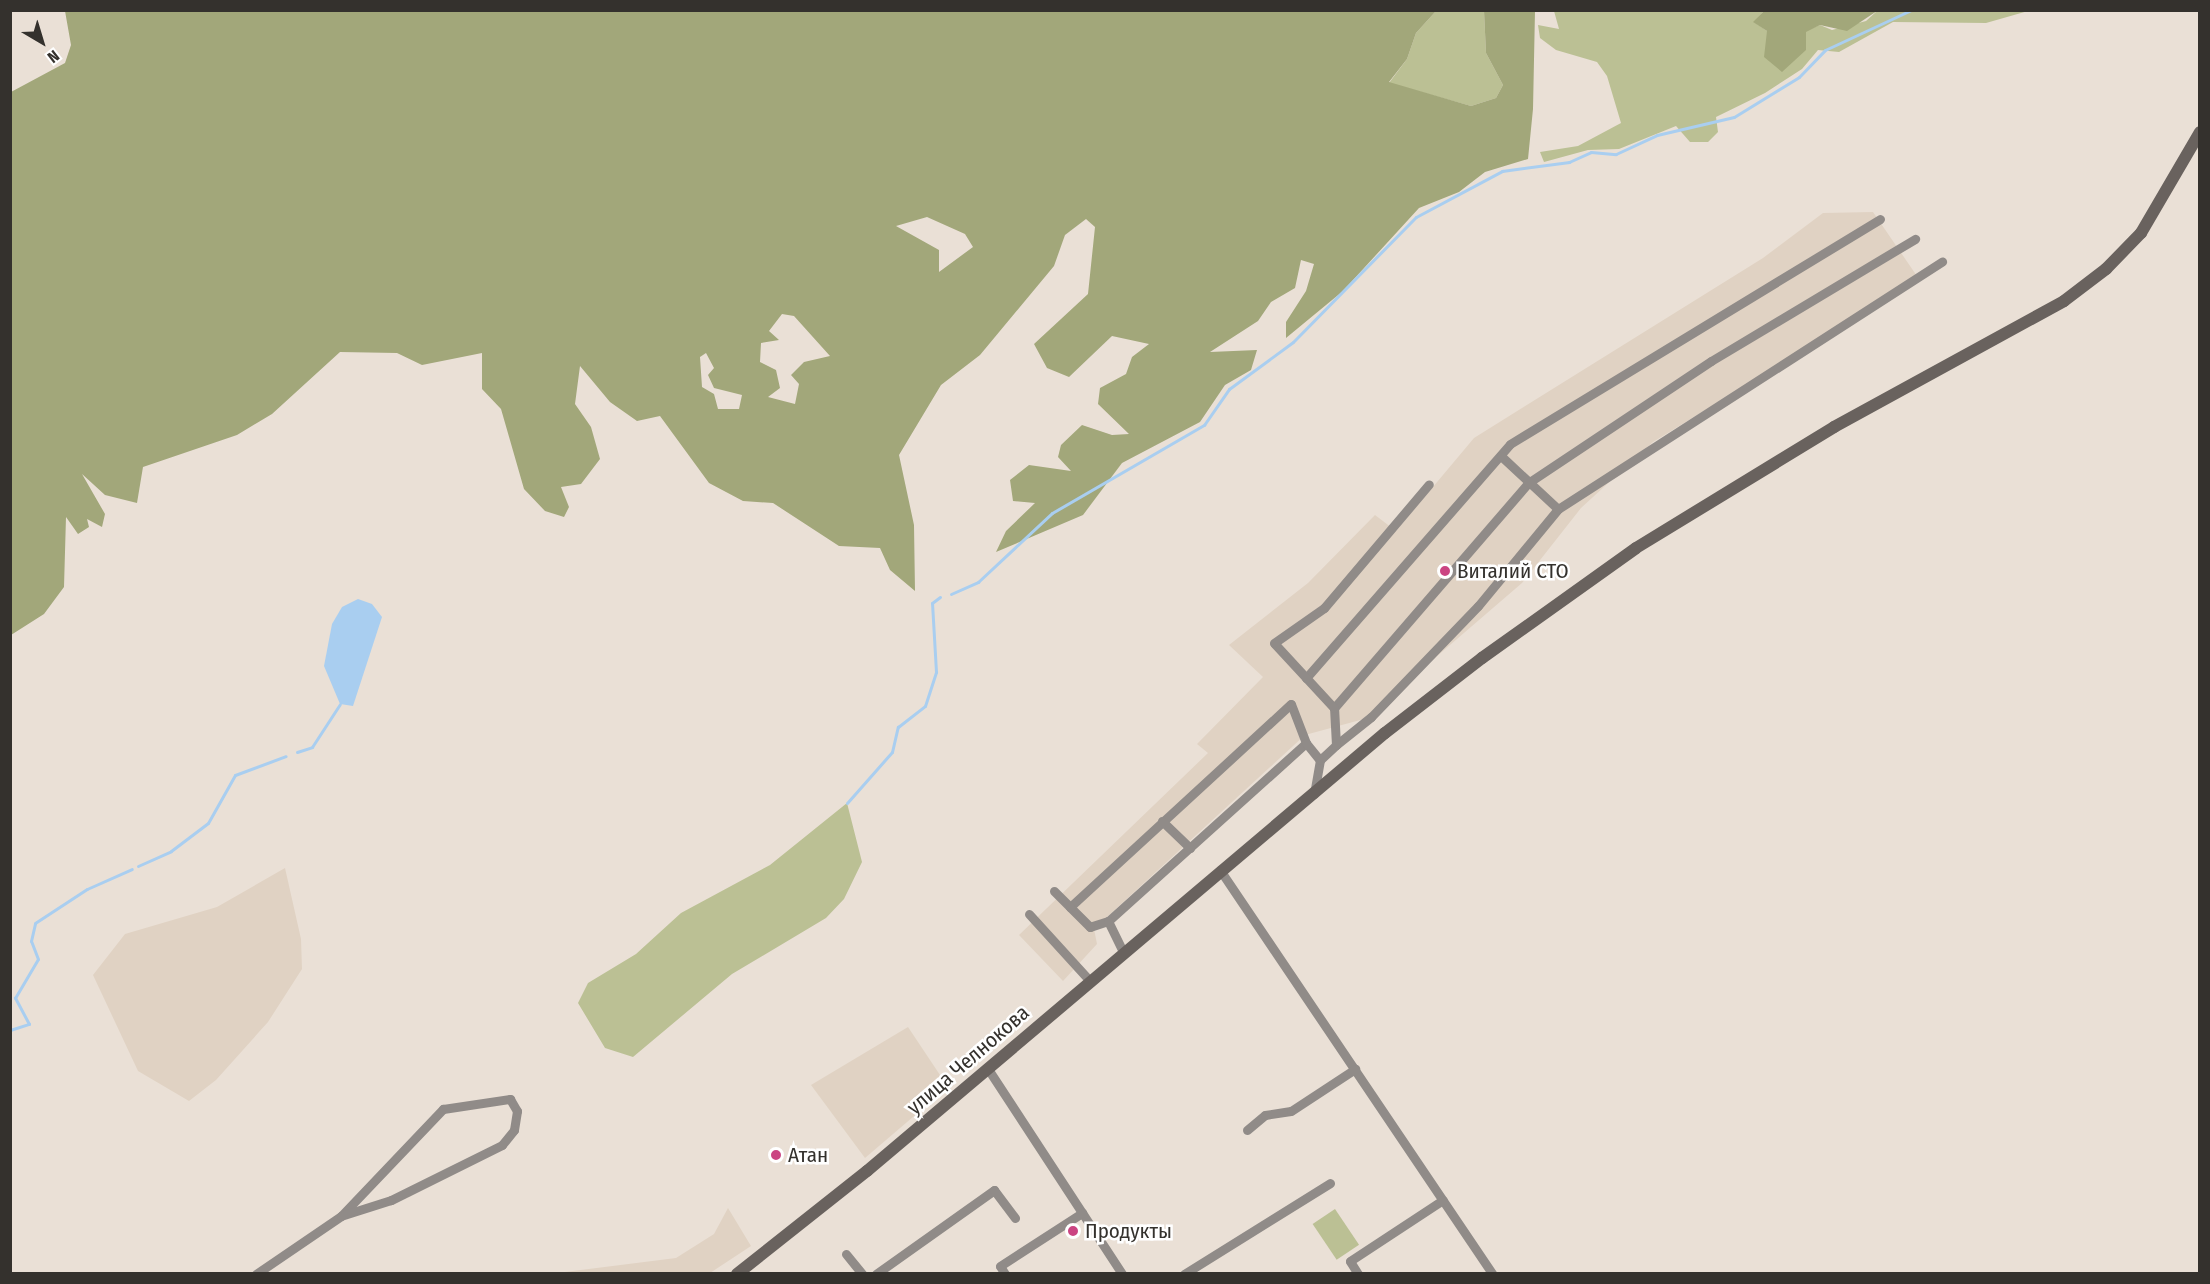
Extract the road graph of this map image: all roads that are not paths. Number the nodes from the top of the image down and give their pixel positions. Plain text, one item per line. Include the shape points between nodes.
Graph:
1 (2199, 132) edge
2 (1880, 219) dead end
3 (1915, 239) dead end
4 (1942, 262) dead end
5 (1501, 456) junction
6 (1528, 483) junction
7 (1429, 484) dead end
8 (1558, 509) junction
9 (1306, 678) junction
10 (1334, 708) junction
11 (1306, 743) junction
12 (1336, 745) junction
13 (1320, 760) junction
14 (1314, 795) junction
15 (1162, 821) junction
16 (1190, 848) junction
17 (1220, 870) junction
18 (1054, 891) dead end
19 (1070, 907) junction
20 (1029, 914) dead end
21 (1108, 921) junction
22 (1123, 952) junction
23 (1089, 980) junction
24 (988, 1069) junction
25 (1355, 1069) junction
26 (1247, 1130) dead end
27 (1330, 1183) dead end
28 (1443, 1200) junction
29 (1082, 1213) junction
30 (341, 1215) junction
31 (1015, 1218) dead end
32 (846, 1254) dead end
33 (256, 1274) edge
34 (736, 1274) edge
35 (862, 1274) edge
36 (876, 1274) edge
37 (1005, 1274) edge
38 (1122, 1274) edge
39 (1185, 1274) edge
40 (1358, 1274) edge
41 (1493, 1274) edge

1 - 14 main road, улица Челнокова via 2140,232 2064,301 1839,424 1636,548 1384,733
2 - 5 street via 1510,444
3 - 6 street via 1711,362
4 - 8 street
5 - 6 street
5 - 9 street
6 - 8 street
6 - 10 street
7 - 9 street via 1324,608 1274,643
8 - 12 street via 1478,606 1371,717
9 - 10 street
10 - 12 street
11 - 13 street
11 - 15 street via 1291,704
11 - 16 street
12 - 13 street
13 - 14 street
14 - 17 main road, улица Челнокова
15 - 16 street
15 - 19 street
16 - 21 street
17 - 22 main road, улица Челнокова
17 - 25 street
18 - 19 street
19 - 21 street via 1090,927
20 - 23 street
21 - 22 street
22 - 23 main road, улица Челнокова
23 - 24 main road, улица Челнокова
24 - 29 street
24 - 34 main road, улица Челнокова
25 - 26 street via 1291,1111 1265,1115
25 - 28 street
27 - 39 street
28 - 40 street via 1350,1261
28 - 41 street
29 - 37 street via 1000,1266
29 - 38 street
30 - 30 street via 443,1109 510,1099 517,1111 514,1130 502,1145 391,1200
30 - 33 street
31 - 36 street via 994,1190
32 - 35 street

